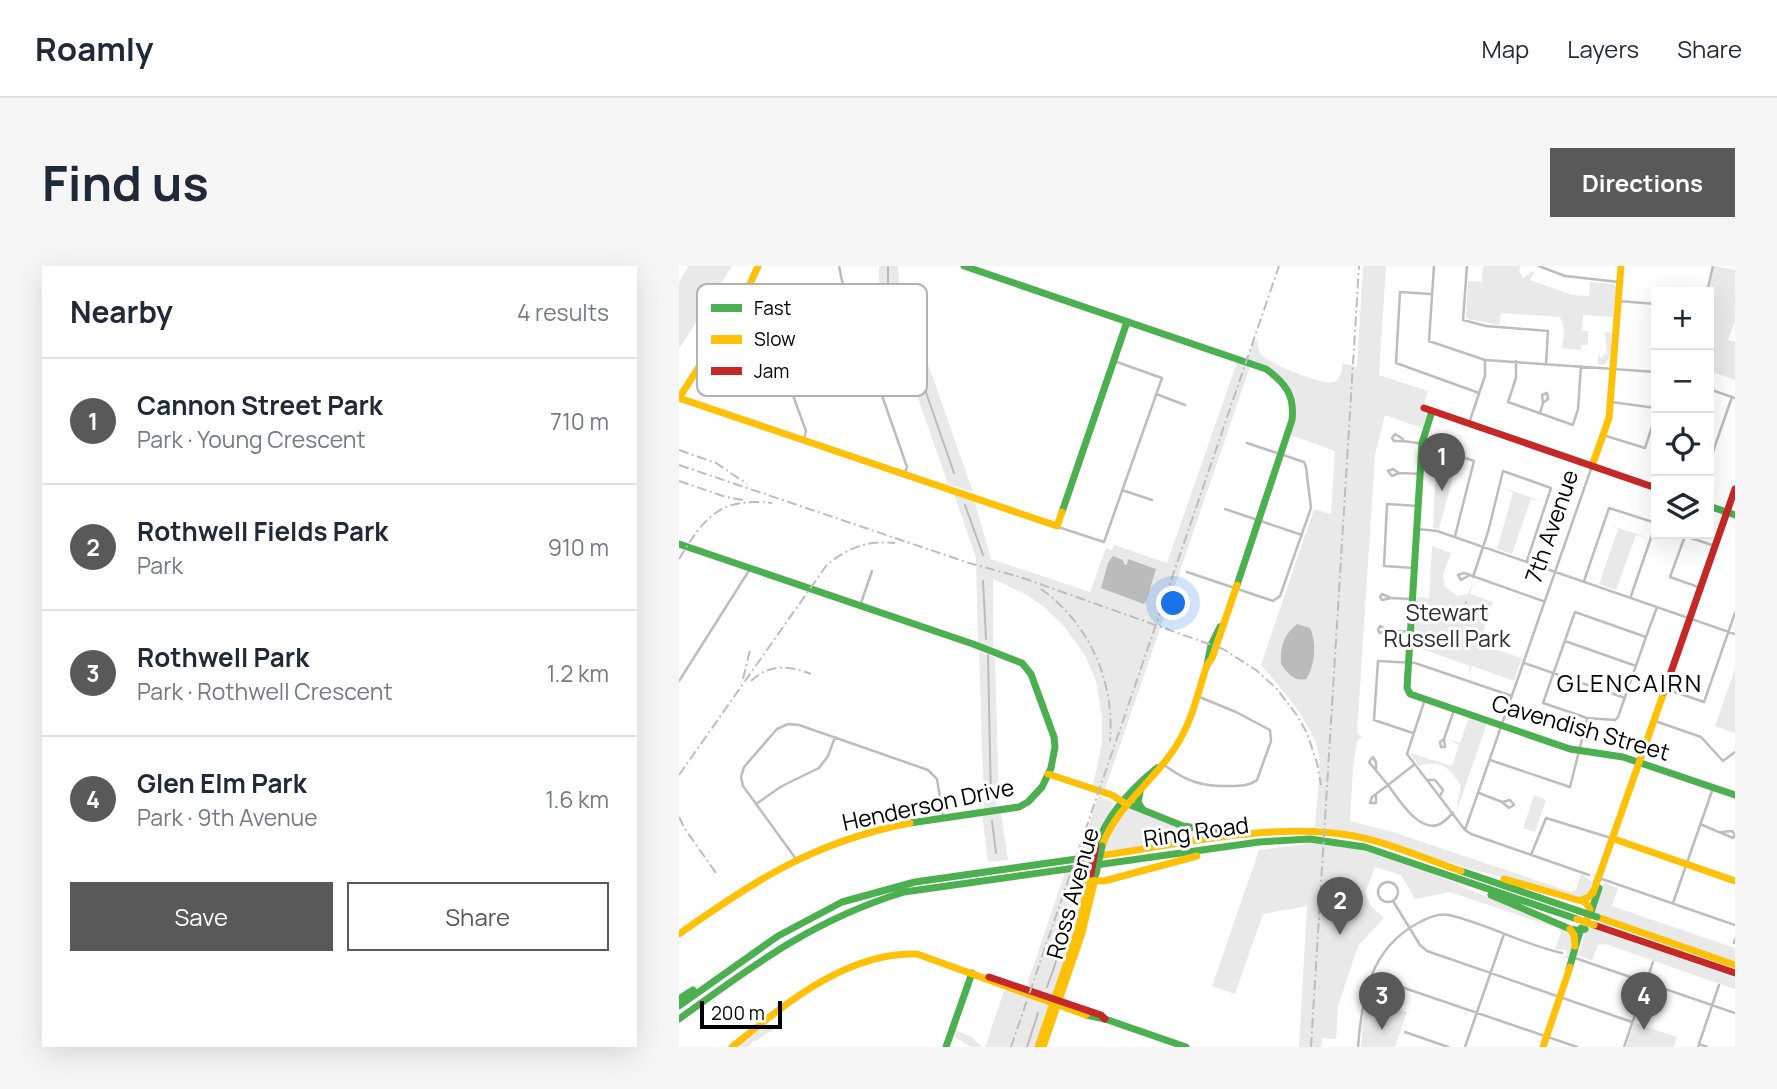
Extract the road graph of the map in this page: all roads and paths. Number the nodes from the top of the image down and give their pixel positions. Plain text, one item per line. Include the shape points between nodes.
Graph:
1 (758, 266) edge
2 (839, 266) edge
3 (964, 266) edge
4 (1434, 266) edge
5 (1467, 266) edge
6 (1539, 266) edge
7 (1621, 266) edge
8 (1713, 266) edge
9 (1619, 282) junction
10 (750, 284) edge
11 (843, 284) edge
12 (1708, 287) edge
13 (1432, 294) junction
14 (1618, 301) junction
15 (1651, 304) edge
16 (1127, 322) junction
17 (1485, 360) junction
18 (1114, 361) junction
19 (1516, 361) junction
20 (1546, 363) junction
21 (1581, 366) junction
22 (1613, 368) junction
23 (697, 370) edge
24 (1651, 372) edge
25 (1714, 391) edge
26 (1479, 393) junction
27 (1156, 394) junction
28 (793, 396) edge
29 (882, 396) edge
30 (679, 398) edge
31 (1733, 398) edge
32 (1611, 402) junction
33 (1543, 403) dead end
34 (1185, 405) dead end
35 (1651, 407) edge
36 (1540, 413) junction
37 (1469, 423) junction
38 (1651, 429) edge
39 (1603, 435) junction
40 (804, 439) junction
41 (1403, 439) dead end
42 (1247, 443) dead end
43 (1422, 443) junction
44 (1714, 449) edge
45 (1280, 454) junction
46 (1592, 466) junction
47 (1399, 473) dead end
48 (904, 474) junction
49 (1420, 474) junction
50 (1651, 486) edge
51 (1735, 489) edge
52 (1122, 490) junction
53 (1152, 500) dead end
54 (1418, 506) junction
55 (1714, 508) edge
56 (1225, 509) dead end
57 (1731, 514) edge
58 (1257, 520) junction
59 (1057, 526) junction
60 (1417, 529) junction
61 (1302, 535) junction
62 (1455, 536) junction
63 (679, 544) edge
64 (1483, 546) junction
65 (1715, 546) junction
66 (1527, 561) junction
67 (1415, 568) junction
68 (750, 569) junction
69 (872, 571) dead end
70 (1187, 572) dead end
71 (1555, 572) junction
72 (1584, 581) junction
73 (1234, 587) junction
74 (1701, 588) junction
75 (1391, 598) dead end
76 (1631, 598) junction
77 (1413, 599) junction
78 (1545, 602) junction
79 (860, 606) junction
80 (1657, 607) junction
81 (1735, 613) edge
82 (1690, 618) junction
83 (1388, 630) dead end
84 (1729, 631) junction
85 (1411, 632) junction
86 (1735, 634) edge
87 (1646, 637) junction
88 (1565, 641) junction
89 (1409, 663) junction
90 (1524, 663) junction
91 (1636, 666) junction
92 (1554, 673) junction
93 (679, 681) edge
94 (1665, 689) junction
95 (1196, 696) junction
96 (1512, 696) junction
97 (1625, 698) junction
98 (1425, 699) junction
99 (1454, 709) junction
100 (1587, 718) junction
101 (1655, 721) junction
102 (1502, 725) junction
103 (1413, 733) junction
104 (835, 737) junction
105 (1444, 739) dead end
106 (1580, 752) junction
107 (1735, 752) edge
108 (1490, 760) junction
109 (1640, 763) junction
110 (1163, 764) junction
111 (1415, 764) junction
112 (1376, 769) dead end
113 (1048, 774) junction
114 (1388, 785) junction
115 (1713, 788) junction
116 (1140, 792) junction
117 (1479, 793) junction
118 (1376, 794) dead end
119 (1735, 795) edge
120 (1110, 797) junction
121 (1502, 802) dead end
122 (1126, 803) junction
123 (757, 804) junction
124 (1143, 810) junction
125 (1115, 812) junction
126 (1453, 813) junction
127 (944, 818) junction
128 (1700, 824) junction
129 (1465, 830) junction
130 (1722, 832) dead end
131 (1253, 834) junction
132 (1614, 839) junction
133 (1285, 840) junction
134 (1099, 846) junction
135 (1531, 855) junction
136 (796, 859) junction
137 (1686, 864) junction
138 (1461, 870) junction
139 (1445, 874) junction
140 (1589, 875) dead end
141 (1602, 875) junction
142 (1092, 877) junction
143 (1735, 881) edge
144 (1594, 890) junction
145 (1581, 900) junction
146 (1393, 901) junction
147 (1673, 903) junction
148 (1589, 906) junction
149 (1578, 915) junction
150 (1589, 925) junction
151 (1735, 925) edge
152 (1409, 928) junction
153 (1570, 929) junction
154 (679, 934) edge
155 (1504, 934) junction
156 (1576, 946) junction
157 (757, 950) junction
158 (1562, 953) dead end
159 (1575, 958) junction
160 (1653, 962) dead end
161 (1735, 965) edge
162 (1569, 969) junction
163 (1735, 973) edge
164 (976, 974) junction
165 (1491, 974) junction
166 (1372, 977) junction
167 (735, 978) junction
168 (1646, 982) junction
169 (1719, 985) dead end
170 (1560, 997) junction
171 (679, 999) edge
172 (1056, 1002) junction
173 (1712, 1005) junction
174 (679, 1006) edge
175 (1477, 1013) junction
176 (1735, 1013) edge
177 (679, 1019) edge
178 (1632, 1022) junction
179 (679, 1027) edge
180 (1405, 1032) dead end
181 (1546, 1037) junction
182 (1170, 1045) edge
183 (1698, 1046) edge
184 (732, 1047) edge
185 (946, 1047) edge
186 (1041, 1047) edge
187 (1186, 1047) edge
188 (1358, 1047) edge
189 (1448, 1047) edge
190 (1465, 1047) edge
191 (1543, 1047) edge
192 (1577, 1047) edge
193 (1624, 1047) edge
194 (1707, 1047) edge

1 - 10 main road
2 - 11 street
3 - 16 main road, Ross Avenue
4 - 13 street
5 - 20 street via 1463,320 1548,331
6 - 9 street via 1565,276
7 - 9 main road, 7th Avenue
8 - 12 street
9 - 14 main road, 7th Avenue
13 - 17 street via 1429,341
13 - 26 street via 1400,292 1396,363
14 - 15 street
14 - 22 main road, 7th Avenue
16 - 18 main road
16 - 45 main road, Ross Avenue via 1266,369 1280,379 1294,402
17 - 19 street
17 - 26 street
18 - 27 street via 1162,378
18 - 59 main road
19 - 20 street
19 - 36 street via 1508,402
20 - 21 street
21 - 22 street
21 - 36 street via 1573,425
22 - 24 street
22 - 32 main road, 7th Avenue
23 - 30 main road
25 - 31 street
26 - 37 street
27 - 34 street
27 - 52 street
28 - 40 street via 806,431
29 - 48 street via 907,467
30 - 40 main road
31 - 44 street
32 - 35 street
32 - 39 main road, 7th Avenue
33 - 36 street
37 - 43 main road via 1428,409
37 - 46 main road
38 - 39 street via 1645,448
39 - 46 main road, 7th Avenue
40 - 48 main road
41 - 43 street
42 - 45 street
43 - 49 main road
43 - 62 street via 1474,461
45 - 58 main road, Ross Avenue
45 - 61 street via 1304,462 1306,467 1311,508
46 - 50 main road
46 - 71 street, 7th Avenue
47 - 49 street
48 - 59 main road
49 - 54 main road
51 - 57 main road
52 - 53 street
52 - 59 street via 1104,542
54 - 60 main road
54 - 67 street via 1387,504 1384,566
55 - 57 main road
56 - 58 street
57 - 65 main road
58 - 61 street
58 - 73 main road, Ross Avenue
60 - 62 street
60 - 67 main road
61 - 73 street via 1280,596 1273,601
62 - 64 street
63 - 68 main road, Henderson Drive
64 - 66 street
64 - 66 street via 1503,471 1551,488
64 - 78 street via 1471,576
65 - 74 main road
65 - 74 street via 1685,536 1670,578
66 - 71 street
67 - 77 main road
68 - 79 main road, Henderson Drive
68 - 93 street
69 - 79 street
70 - 73 street
71 - 72 street
71 - 78 street, 7th Avenue
72 - 76 street
72 - 76 street via 1609,508 1655,523
73 - 95 main road, Ross Avenue
74 - 82 main road
75 - 77 street
76 - 80 street
77 - 85 main road
78 - 90 street, 7th Avenue
79 - 113 main road, Henderson Drive via 1022,663 1031,674 1054,737
80 - 82 street
80 - 87 street
81 - 84 street
82 - 84 street
82 - 94 main road
83 - 85 street
84 - 86 street
84 - 94 street via 1704,702
85 - 89 main road
87 - 88 street via 1575,611
87 - 91 street
88 - 91 street
88 - 92 street
89 - 96 street
89 - 98 main road via 1407,688 1410,694
89 - 103 street via 1378,661 1374,720
90 - 92 street
90 - 96 street, 7th Avenue
91 - 97 street
92 - 97 street
92 - 100 street via 1543,704
94 - 101 main road
95 - 110 main road, Ross Avenue via 1180,741
95 - 110 street via 1270,730 1260,774 1249,785 1209,786 1187,780
96 - 102 street, 7th Avenue
97 - 100 street via 1615,720
98 - 99 main road, Cavendish Street
98 - 103 street
99 - 102 main road, Cavendish Street
99 - 105 street
100 - 106 street
101 - 107 street via 1701,737 1723,761
101 - 109 main road
102 - 106 main road, Cavendish Street
102 - 108 street, 7th Avenue
103 - 111 street via 1409,757
104 - 123 street via 819,768
104 - 123 street via 793,724 777,729 741,775 743,786
104 - 127 street via 932,772
106 - 108 street via 1570,787
106 - 109 main road, Cavendish Street via 1613,754
108 - 117 street, 7th Avenue
109 - 115 main road, Cavendish Street
109 - 132 main road
110 - 116 main road, Ross Avenue
110 - 122 main road, Ross Avenue
111 - 114 street
111 - 126 street via 1428,780 1436,780 1443,790 1440,796
112 - 114 street
113 - 120 main road
113 - 127 main road, Henderson Drive via 1039,794 1024,805
114 - 118 street
114 - 126 street via 1415,820 1433,826
115 - 119 main road, Cavendish Street
115 - 128 street
116 - 122 main road, Ross Avenue
116 - 124 main road via 1138,802
117 - 121 street
117 - 129 street, 7th Avenue
120 - 122 main road
120 - 125 main road
122 - 124 main road
122 - 125 main road, Ross Avenue
122 - 134 main road, Ross Avenue
123 - 136 street
124 - 131 main road via 1197,830
125 - 134 main road, Ross Avenue via 1104,824
126 - 129 street
127 - 136 main road, Henderson Drive via 876,830
128 - 130 street
128 - 137 street
129 - 135 street
131 - 138 main road, Ring Road via 1353,836
131 - 157 main road, Ring Road via 880,890 802,921
132 - 135 street via 1551,818 1544,820
132 - 137 main road
132 - 141 main road
133 - 139 main road, Ring Road via 1365,847
133 - 142 main road via 1194,856 1104,881
133 - 167 main road, Ring Road via 905,892 827,919
134 - 142 main road, Ross Avenue, bridge
135 - 140 street
136 - 154 main road, Henderson Drive
137 - 143 main road
137 - 147 street
138 - 145 main road
138 - 149 main road, Ring Road
139 - 149 main road, Ring Road
139 - 153 main road
141 - 144 main road
141 - 147 street
141 - 150 main road
142 - 172 main road, Ross Avenue via 1082,933
144 - 145 main road
144 - 148 main road
145 - 148 main road
146 - 146 street via 1398,892 1393,884 1383,882 1380,897
146 - 152 street
147 - 151 street
148 - 150 main road
148 - 150 main road
149 - 150 main road, Ring Road, bridge
150 - 153 main road
150 - 156 main road
150 - 159 main road
150 - 161 main road, Ring Road
150 - 163 main road, Ring Road
152 - 155 street via 1446,915
152 - 165 street via 1427,951
152 - 166 street via 1380,956
153 - 156 main road
155 - 158 street
155 - 165 street
156 - 162 main road
157 - 171 main road
157 - 174 main road, Ring Road
159 - 162 main road
159 - 168 street
160 - 168 street
162 - 170 main road
164 - 172 main road
164 - 184 main road via 906,951 886,953 823,981
164 - 185 main road
165 - 170 street
165 - 175 street
166 - 175 street
166 - 188 street via 1360,1017
167 - 177 main road, Ring Road
167 - 179 main road
168 - 173 street
168 - 178 street
169 - 173 street
170 - 178 street
170 - 181 main road
172 - 182 main road
172 - 186 main road, Ross Avenue
173 - 176 street
173 - 183 street
175 - 181 street
175 - 190 street
178 - 193 street
180 - 189 street
181 - 191 main road
181 - 192 street
182 - 187 main road
183 - 194 street

